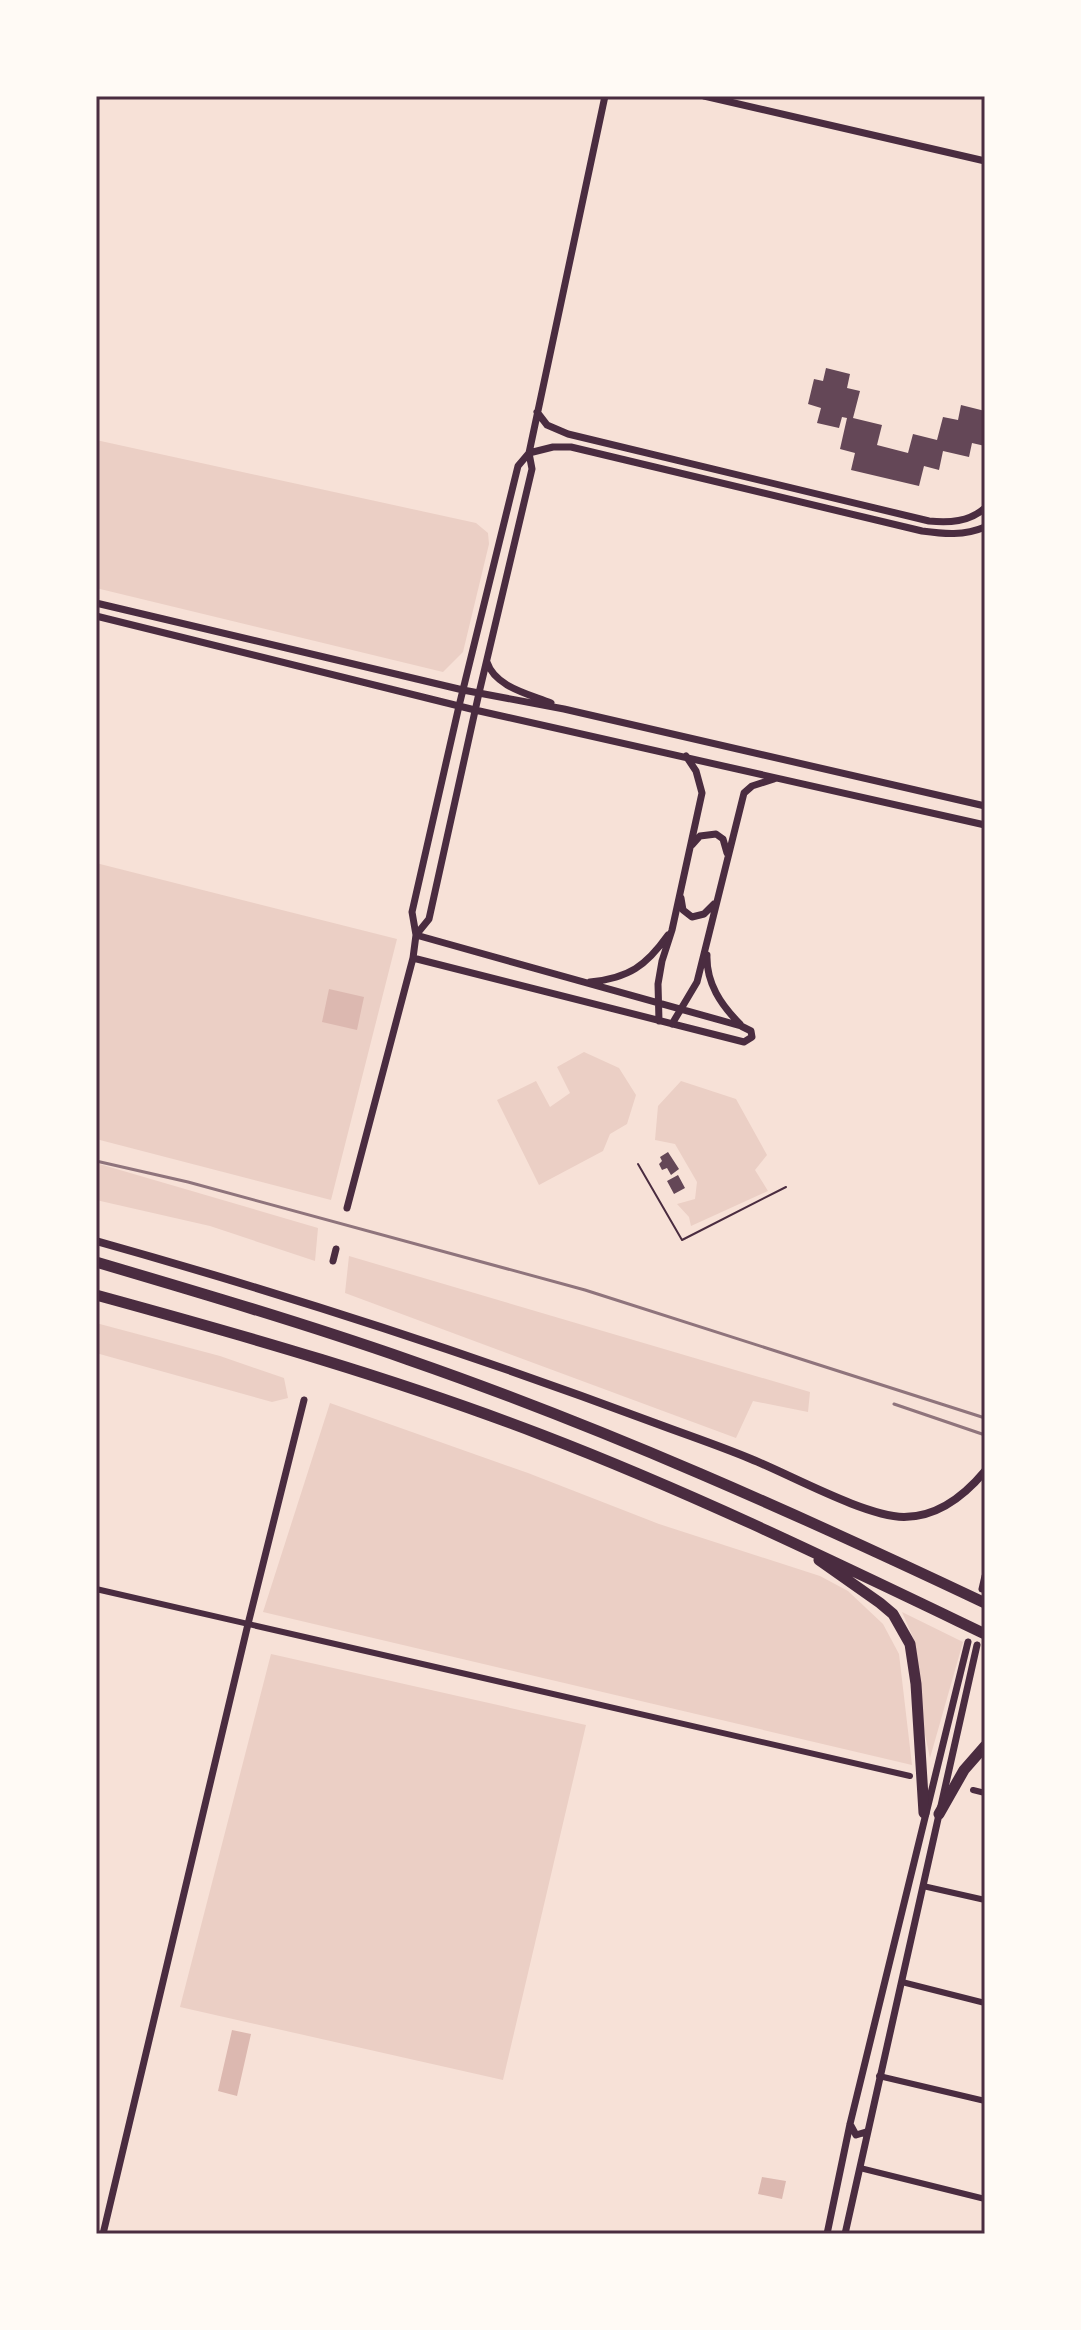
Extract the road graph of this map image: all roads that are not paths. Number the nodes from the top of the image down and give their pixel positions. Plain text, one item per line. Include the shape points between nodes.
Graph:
1 (605, 96) edge
2 (704, 96) edge
3 (985, 161) edge
4 (537, 412) junction
5 (529, 453) junction
6 (985, 508) edge
7 (873, 509) junction
8 (870, 519) junction
9 (985, 527) edge
10 (96, 603) edge
11 (96, 616) edge
12 (486, 661) junction
13 (463, 690) junction
14 (479, 693) junction
15 (459, 706) junction
16 (564, 709) junction
17 (475, 710) junction
18 (686, 756) junction
19 (776, 778) junction
20 (985, 806) edge
21 (985, 825) edge
22 (691, 846) junction
23 (727, 855) junction
24 (680, 892) junction
25 (715, 902) junction
26 (672, 930) junction
27 (416, 935) junction
28 (707, 938) junction
29 (413, 958) junction
30 (584, 983) junction
31 (659, 1004) junction
32 (680, 1008) junction
33 (659, 1021) junction
34 (672, 1024) junction
35 (741, 1026) junction
36 (347, 1208) dead end
37 (96, 1241) edge
38 (336, 1249) dead end
39 (333, 1261) dead end
40 (96, 1262) edge
41 (96, 1295) edge
42 (304, 1400) dead end
43 (985, 1471) edge
44 (789, 1539) junction
45 (985, 1576) edge
46 (96, 1589) edge
47 (982, 1589) dead end
48 (985, 1603) edge
49 (248, 1624) junction
50 (985, 1634) edge
51 (968, 1642) dead end
52 (977, 1645) dead end
53 (985, 1746) edge
54 (910, 1776) dead end
55 (973, 1790) dead end
56 (985, 1793) edge
57 (924, 1813) junction
58 (939, 1814) junction
59 (923, 1886) junction
60 (985, 1900) edge
61 (902, 1982) junction
62 (985, 2003) edge
63 (879, 2076) junction
64 (985, 2101) edge
65 (850, 2124) junction
66 (866, 2132) junction
67 (860, 2168) junction
68 (985, 2199) edge
69 (103, 2234) edge
70 (827, 2234) edge
71 (845, 2234) edge

1 - 4 street
2 - 3 street
4 - 5 street
4 - 7 street via 547,425 568,434
5 - 8 street via 571,447
5 - 12 street via 532,469
5 - 13 street via 518,466
6 - 7 street via 949,523
7 - 8 street
8 - 9 street via 949,534
10 - 13 street
11 - 15 street
12 - 14 street
12 - 16 street via 502,682
13 - 14 street
13 - 15 street
14 - 16 street
14 - 17 street
15 - 17 street
15 - 27 street via 412,912
16 - 20 street
17 - 18 street
17 - 27 street via 429,919
18 - 19 street
18 - 22 street via 702,793
19 - 21 street
19 - 23 street via 744,793
22 - 23 street via 700,836 716,834
22 - 24 street
23 - 25 street
24 - 25 street via 683,910 692,917 704,914
24 - 26 street
25 - 28 street
26 - 30 street via 654,955 626,976
26 - 31 street via 662,961
27 - 29 street
27 - 30 street
28 - 32 street via 697,982
28 - 35 street via 707,964 720,1003
29 - 33 street
29 - 36 street
30 - 31 street
31 - 32 street
31 - 33 street
32 - 34 street
32 - 35 street
33 - 34 street
34 - 35 street via 749,1041 751,1031
37 - 43 main road via 374,1324 576,1393 874,1512 904,1517 936,1510 960,1497
38 - 39 street
40 - 48 highway via 410,1360 561,1417 818,1525
41 - 44 highway via 378,1378 543,1435
42 - 49 street
44 - 50 highway
44 - 57 highway via 866,1591 904,1630 914,1663
45 - 47 street
46 - 49 street
49 - 54 street
49 - 69 street
51 - 57 street
52 - 58 street
53 - 58 highway
55 - 56 street
57 - 65 street
58 - 59 street
59 - 60 street
59 - 61 street
61 - 62 street
61 - 63 street
63 - 64 street
63 - 66 street
65 - 66 street via 856,2135
65 - 70 street
66 - 67 street
67 - 68 street
67 - 71 street

